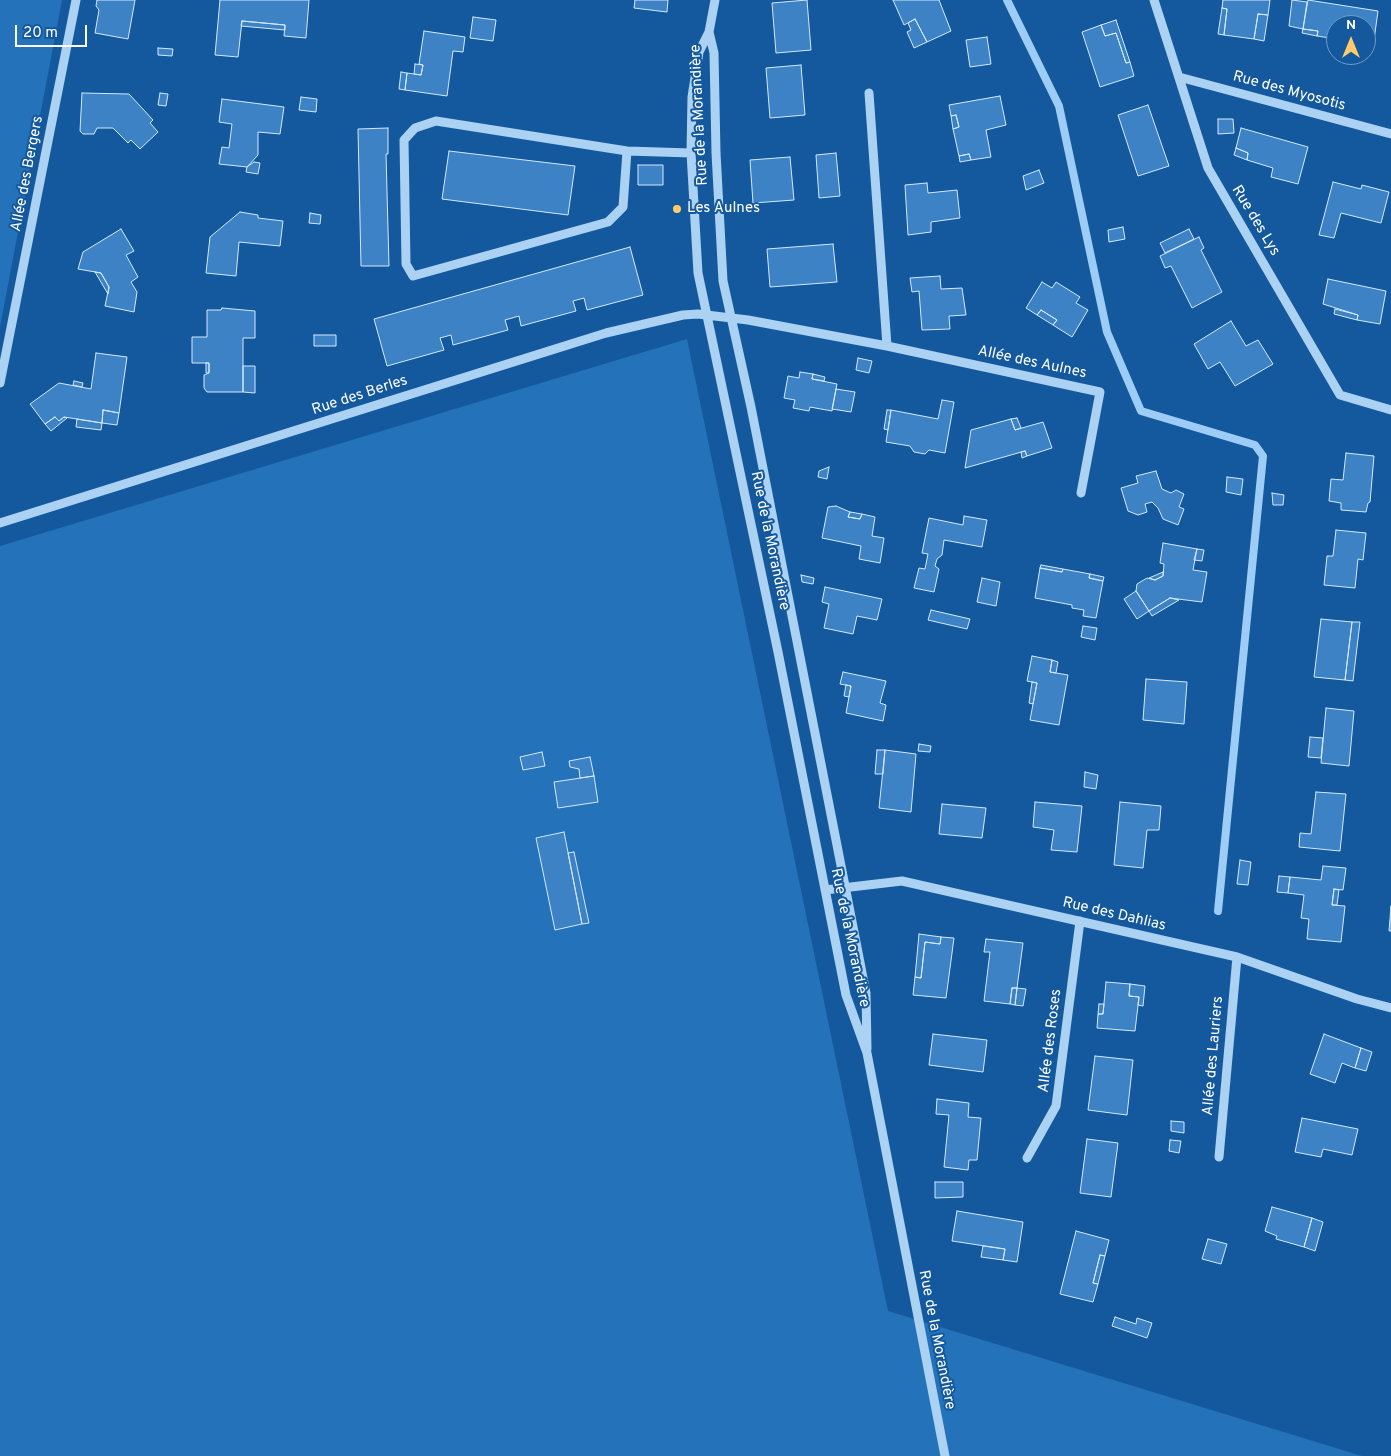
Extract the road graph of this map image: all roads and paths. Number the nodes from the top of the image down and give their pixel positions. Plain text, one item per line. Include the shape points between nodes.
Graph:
1 (76, 0) edge
2 (715, 0) edge
3 (1154, 0) edge
4 (709, 32) junction
5 (1179, 77) junction
6 (869, 93) dead end
7 (1391, 134) edge
8 (626, 151) junction
9 (691, 153) junction
10 (707, 315) junction
11 (732, 318) junction
12 (887, 346) junction
13 (0, 383) edge
14 (1391, 410) edge
15 (1081, 493) dead end
16 (0, 522) edge
17 (846, 887) junction
18 (825, 890) junction
19 (1080, 921) junction
20 (1237, 957) junction
21 (1391, 1008) edge
22 (867, 1053) junction
23 (1219, 1157) dead end
24 (1027, 1158) dead end
25 (945, 1456) edge

1 - 13 street, Allée des Bergers
2 - 4 street, Rue de la Morandière
3 - 5 street, Rue des Lys
4 - 9 street, Rue de la Morandière via 699,52 692,97
4 - 11 street, Rue de la Morandière via 714,53 719,238
5 - 7 street, Rue des Myosotis
5 - 14 street, Rue des Lys via 1208,168 1340,395
6 - 12 street
8 - 8 street via 623,207 608,222 413,276 406,264 404,140 415,128 436,121
8 - 9 street
9 - 10 street, Rue de la Morandière via 694,238
10 - 11 street, Rue des Berles
10 - 16 street, Rue des Berles via 683,315 606,333
10 - 18 street, Rue de la Morandière
11 - 12 street, Allée des Aulnes
11 - 17 street, Rue de la Morandière
12 - 15 street, Allée des Aulnes via 1100,392
17 - 18 street, Rue des Dahlias
17 - 19 street, Rue des Dahlias via 902,881
17 - 22 street, Rue de la Morandière via 866,993
18 - 22 street, Rue de la Morandière via 846,995
19 - 20 street, Rue des Dahlias
19 - 24 street, Allée des Roses via 1056,1106
20 - 21 street, Rue des Dahlias
20 - 23 street, Allée des Lauriers
22 - 25 street, Rue de la Morandière

